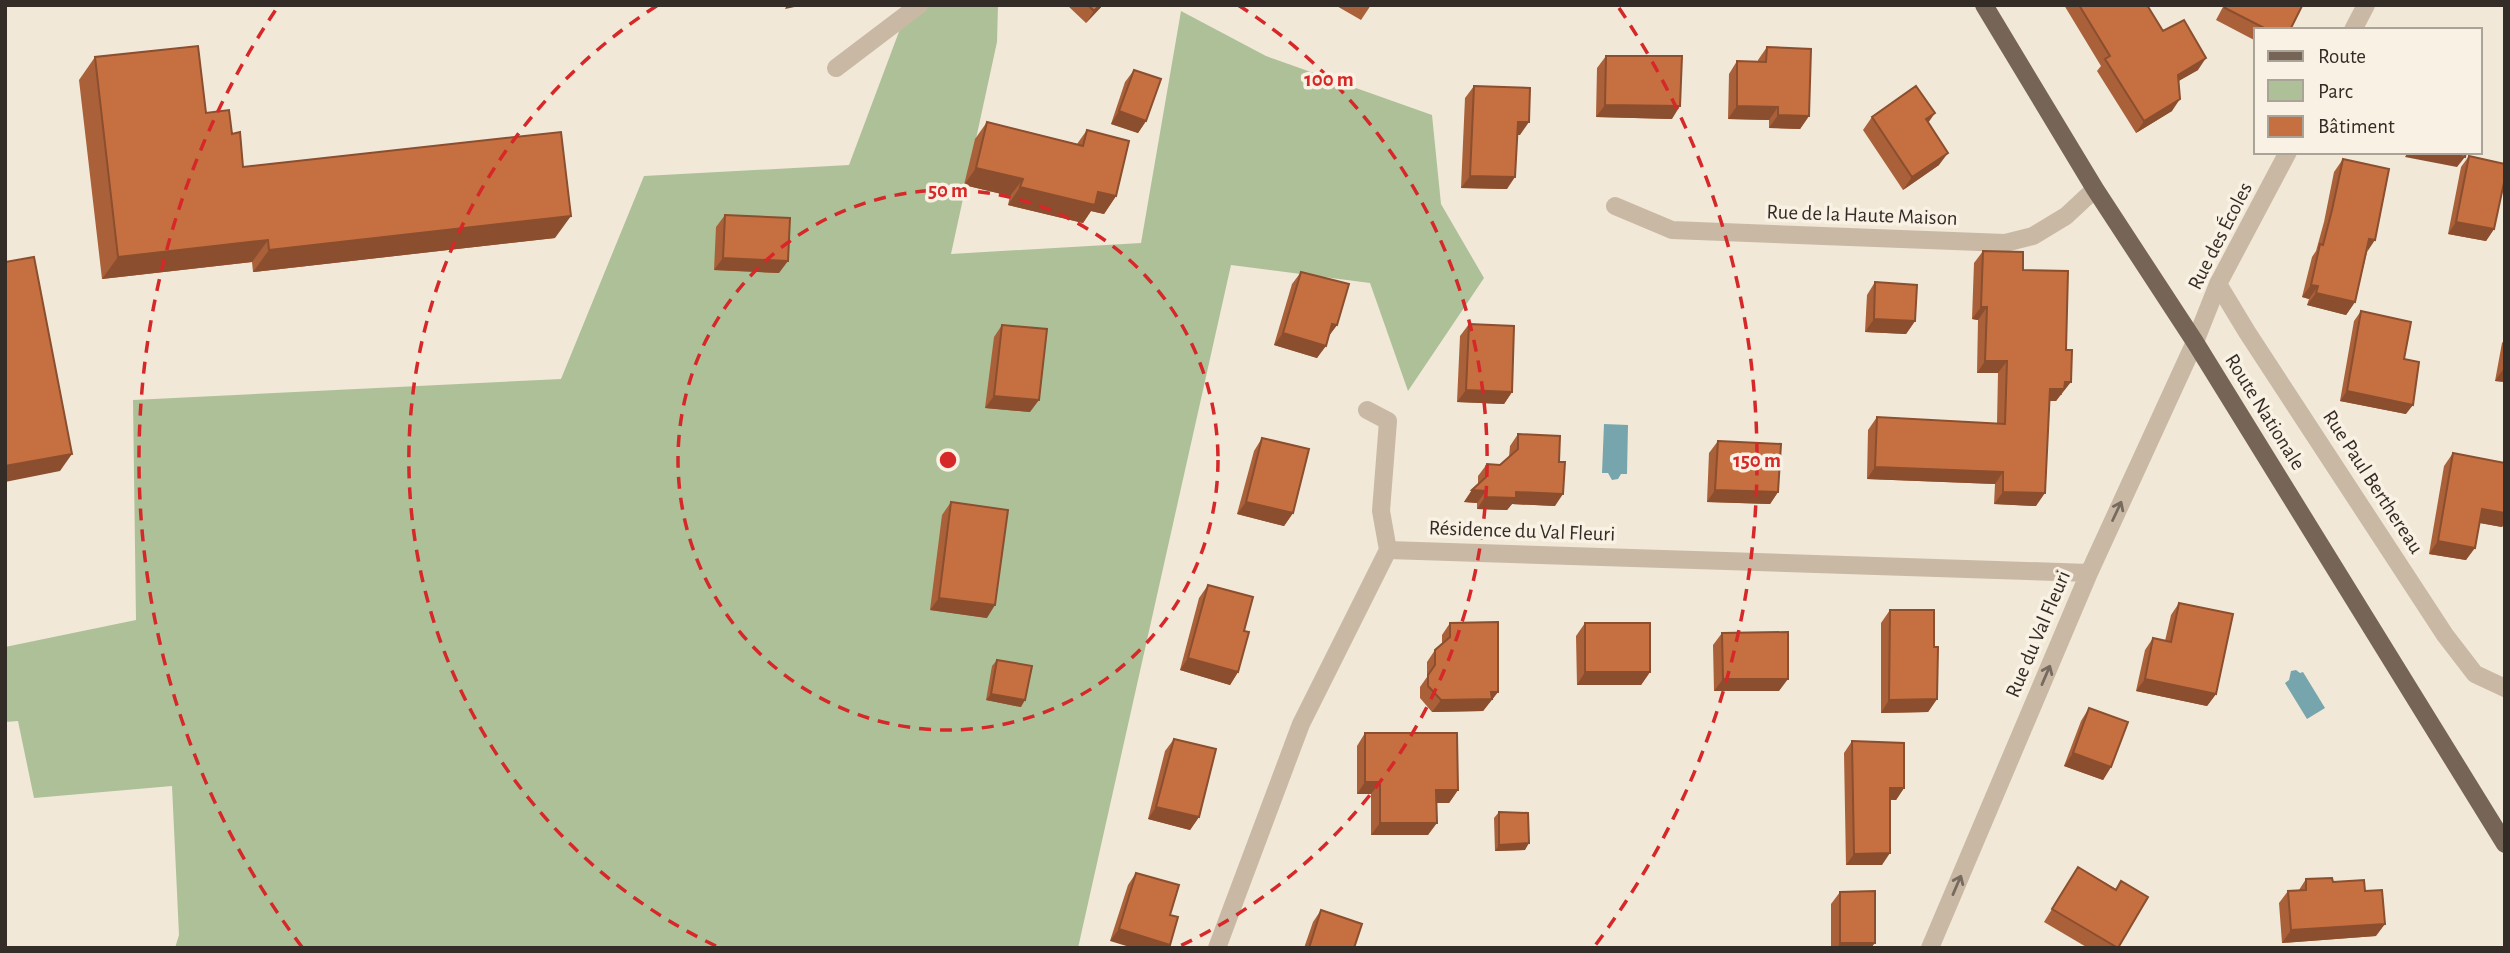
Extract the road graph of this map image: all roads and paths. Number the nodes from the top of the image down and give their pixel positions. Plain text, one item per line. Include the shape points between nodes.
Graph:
1 (919, 5) edge
2 (1984, 5) edge
3 (2366, 5) edge
4 (2354, 28) edge
5 (836, 68) dead end
6 (2287, 154) edge
7 (2095, 189) junction
8 (1615, 206) dead end
9 (2218, 284) junction
10 (2195, 342) junction
11 (1367, 410) dead end
12 (1388, 550) junction
13 (2089, 573) junction
14 (2505, 688) edge
15 (2505, 844) edge
16 (1217, 948) edge
17 (1930, 948) edge

1 - 5 street
2 - 7 main road, Route Nationale
3 - 4 street
6 - 9 street, Rue des Écoles
7 - 8 street, Rue de la Haute Maison via 2066,216 2033,236 2005,243 1672,230
7 - 10 main road, Route Nationale
9 - 10 street, Rue des Écoles
9 - 14 street, Rue Paul Berthereau via 2445,635 2475,674
13 -> 10 street, Rue du Val Fleuri
10 - 15 main road, Route Nationale
11 - 12 street via 1388,421 1381,511
12 - 13 street, Résidence du Val Fleuri
12 - 16 street via 1301,724
17 -> 13 street, Rue du Val Fleuri

